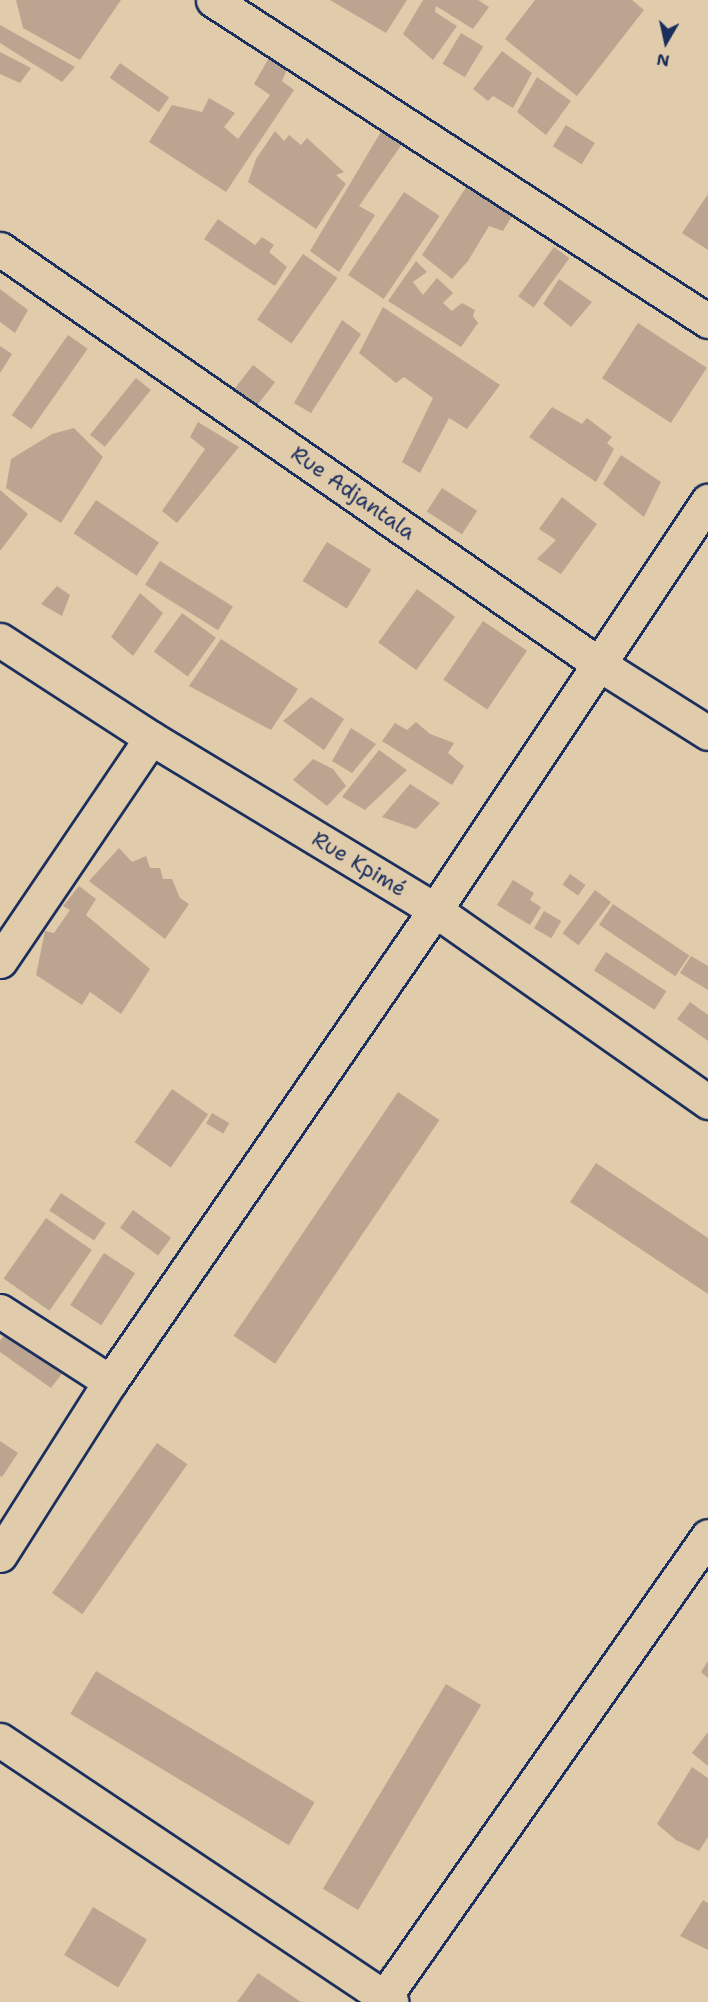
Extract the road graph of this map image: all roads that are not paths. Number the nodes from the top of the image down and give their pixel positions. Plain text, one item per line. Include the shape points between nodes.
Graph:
1 (213, 0) edge
2 (0, 249) edge
3 (708, 321) edge
4 (708, 501) edge
5 (0, 640) edge
6 (599, 664) junction
7 (708, 734) edge
8 (151, 738) junction
9 (435, 910) junction
10 (0, 961) edge
11 (708, 1102) edge
12 (0, 1311) edge
13 (110, 1382) junction
14 (708, 1536) edge
15 (0, 1555) edge
16 (0, 1740) edge
17 (385, 2000) edge

1 - 3 street
2 - 6 street, Rue Adjantala
4 - 6 street
5 - 8 street, Rue Kpimé
6 - 7 street, Rue Adjantala
6 - 9 street
8 - 9 street, Rue Kpimé
8 - 10 street
9 - 11 street, Rue Kpimé
9 - 13 street
12 - 13 street
13 - 15 street
14 - 17 street
16 - 17 street

